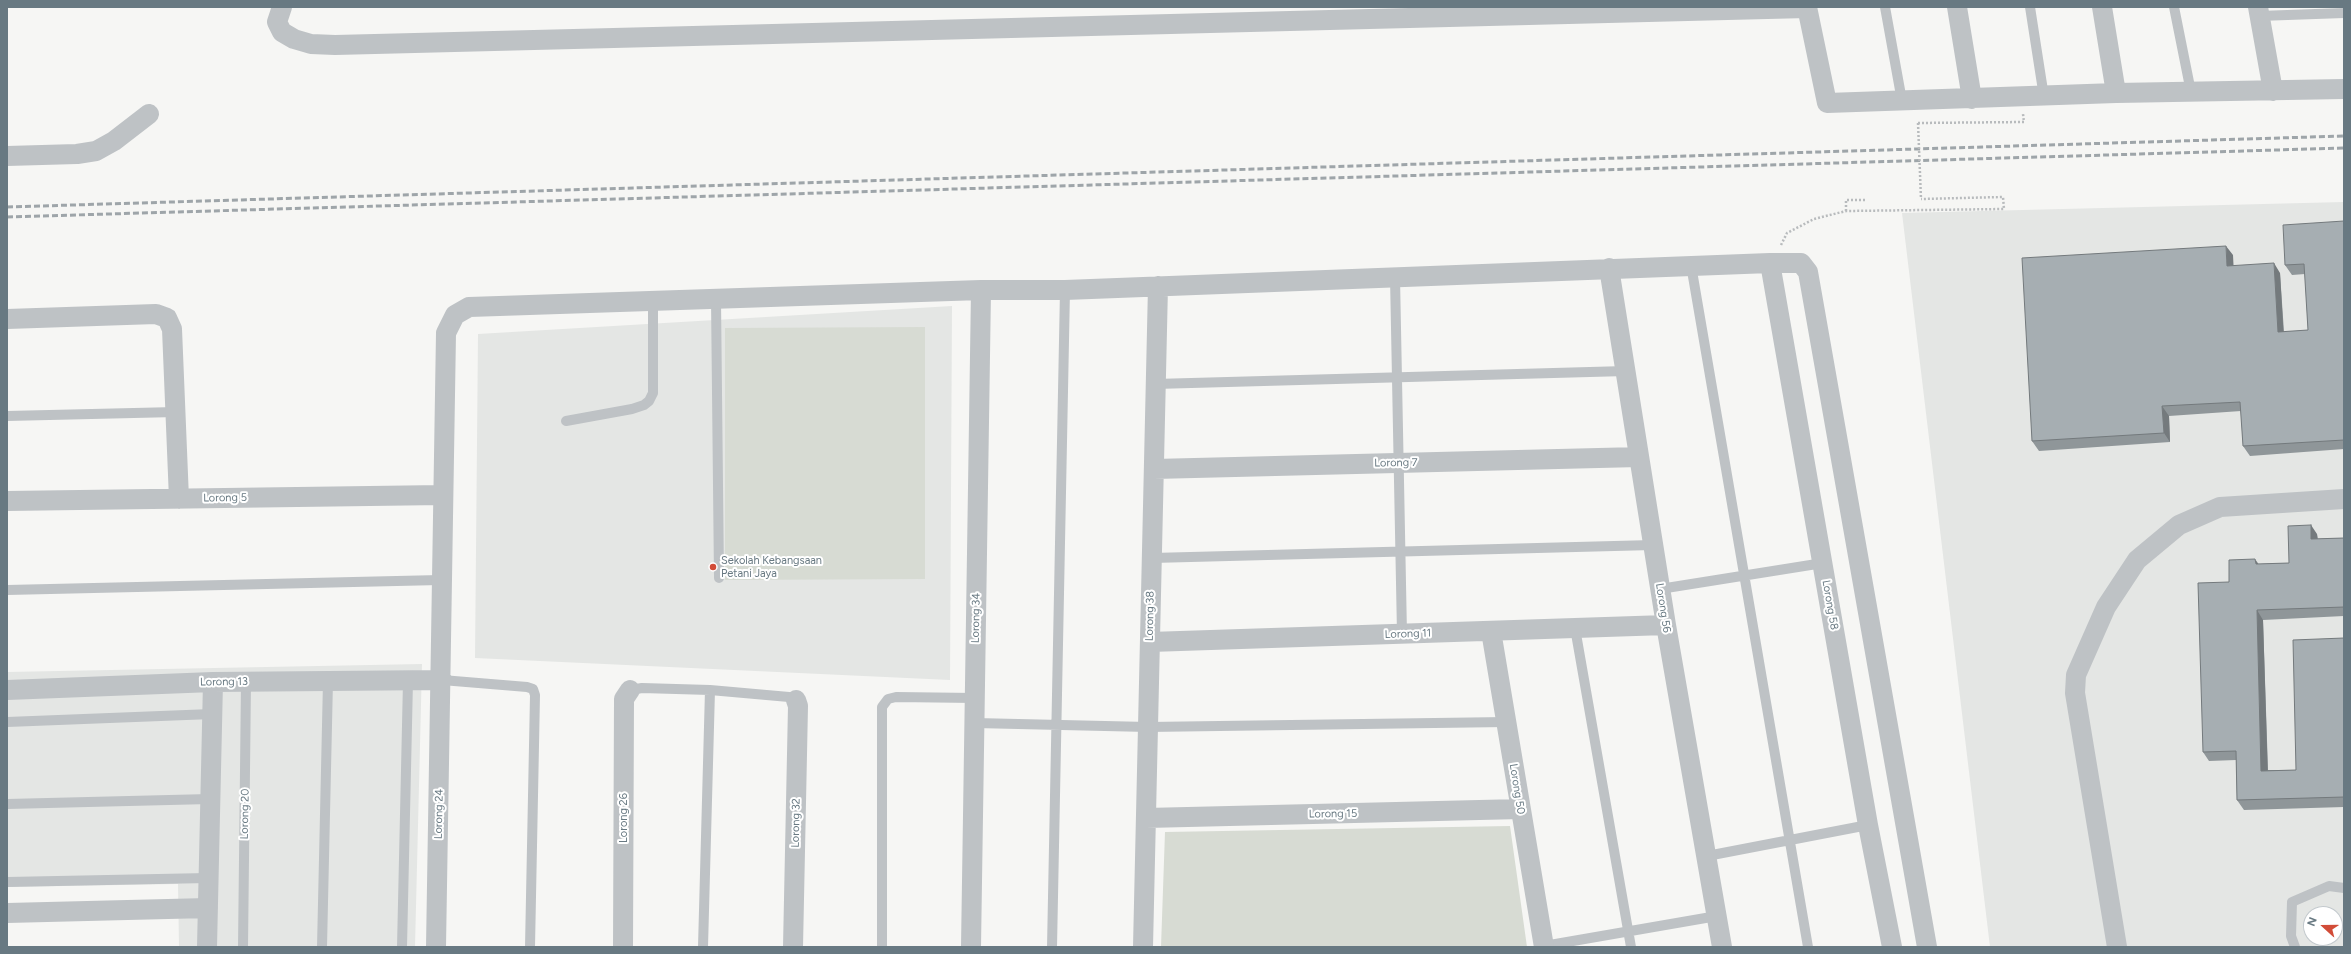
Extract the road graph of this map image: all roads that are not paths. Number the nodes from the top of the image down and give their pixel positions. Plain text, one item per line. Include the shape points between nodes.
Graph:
1 (282, 7) edge
2 (1807, 7) edge
3 (1885, 7) edge
4 (1957, 7) edge
5 (2030, 7) edge
6 (2102, 7) edge
7 (2174, 7) edge
8 (1776, 8) edge
9 (2259, 12) edge
10 (2344, 14) edge
11 (2344, 89) edge
12 (2273, 91) junction
13 (2192, 92) junction
14 (2116, 93) junction
15 (2044, 96) junction
16 (1972, 99) junction
17 (1902, 101) junction
18 (149, 114) dead end
19 (7, 156) edge
20 (1770, 263) junction
21 (1691, 266) junction
22 (1609, 268) junction
23 (1395, 277) junction
24 (1158, 286) junction
25 (981, 290) junction
26 (1065, 290) junction
27 (716, 299) junction
28 (653, 301) junction
29 (7, 319) edge
30 (1626, 371) junction
31 (1397, 377) junction
32 (1156, 384) junction
33 (176, 412) junction
34 (7, 416) edge
35 (566, 421) dead end
36 (1639, 457) junction
37 (1398, 463) junction
38 (1154, 469) junction
39 (442, 494) junction
40 (179, 499) junction
41 (2344, 499) edge
42 (7, 501) edge
43 (1653, 545) junction
44 (1400, 552) junction
45 (1152, 558) junction
46 (1822, 564) junction
47 (1744, 576) junction
48 (719, 578) dead end
49 (440, 580) junction
50 (1660, 589) junction
51 (7, 590) edge
52 (1666, 625) junction
53 (1575, 628) junction
54 (1491, 631) junction
55 (1402, 634) junction
56 (1150, 642) junction
57 (442, 680) junction
58 (328, 681) junction
59 (408, 681) junction
60 (213, 682) junction
61 (246, 682) junction
62 (7, 690) edge
63 (630, 690) joint
64 (710, 690) junction
65 (975, 698) junction
66 (796, 700) joint
67 (212, 714) junction
68 (7, 722) edge
69 (1506, 722) junction
70 (976, 724) junction
71 (1057, 726) junction
72 (1148, 727) junction
73 (210, 799) junction
74 (7, 804) edge
75 (1521, 809) junction
76 (1146, 818) junction
77 (1868, 825) junction
78 (1789, 840) junction
79 (1707, 856) junction
80 (208, 878) junction
81 (7, 882) edge
82 (2344, 888) edge
83 (208, 908) junction
84 (7, 912) edge
85 (1717, 916) junction
86 (1628, 932) junction
87 (243, 943) edge
88 (1544, 946) edge
89 (207, 947) edge
90 (235, 947) edge
91 (322, 947) edge
92 (402, 947) edge
93 (436, 947) edge
94 (530, 947) edge
95 (623, 947) edge
96 (703, 947) edge
97 (793, 947) edge
98 (882, 947) edge
99 (971, 947) edge
100 (1052, 947) edge
101 (1143, 947) edge
102 (1631, 947) edge
103 (1722, 947) edge
104 (1808, 947) edge
105 (1892, 947) edge
106 (1927, 947) edge
107 (2118, 947) edge
108 (2295, 947) edge

1 - 8 street via 277,22 282,32 311,44 335,45
2 - 8 street
2 - 17 street via 1827,104
3 - 17 lane
4 - 16 street
5 - 15 lane
6 - 14 street
7 - 13 lane
9 - 10 lane
9 - 12 street
11 - 12 street
12 - 13 street
13 - 14 street
14 - 15 street
15 - 16 street
16 - 17 street
18 - 19 street via 114,141 96,151
20 - 21 street, Lorong 24
20 - 46 street, Lorong 58
20 - 106 street, Lorong 24 via 1801,263 1808,269
21 - 22 street, Lorong 24
21 - 47 lane
22 - 23 street, Lorong 24
22 - 30 street, Lorong 56
23 - 24 street, Lorong 24
23 - 31 lane
24 - 26 street, Lorong 24
24 - 32 street, Lorong 38
25 - 26 street, Lorong 24
25 - 27 street, Lorong 24
25 - 65 street, Lorong 34
26 - 71 lane
27 - 28 street, Lorong 24
27 - 48 lane
28 - 35 lane via 653,393 649,401 632,409
28 - 39 street, Lorong 24 via 469,307 455,315 446,333
29 - 33 street via 156,314 167,318 172,329
30 - 31 lane
30 - 36 street, Lorong 56
31 - 32 lane
31 - 37 lane
32 - 38 street, Lorong 38
33 - 34 lane
33 - 40 street
36 - 37 street, Lorong 7
36 - 43 street, Lorong 56
37 - 38 street, Lorong 7
37 - 44 lane
38 - 45 street, Lorong 38
39 - 40 street, Lorong 5
39 - 49 street, Lorong 24
40 - 42 street, Lorong 5
41 - 107 street via 2220,507 2178,525 2137,560 2106,607 2076,675 2075,693
43 - 44 lane
43 - 50 street, Lorong 56
44 - 45 lane
44 - 55 lane
45 - 56 street, Lorong 38
46 - 47 lane
46 - 77 street, Lorong 58
47 - 50 lane
47 - 78 lane
49 - 51 lane
49 - 57 street, Lorong 24
50 - 52 street, Lorong 56
52 - 53 street, Lorong 11
52 - 79 street, Lorong 56
53 - 54 street, Lorong 11
53 - 86 lane
54 - 55 street, Lorong 11
54 - 69 street, Lorong 50
55 - 56 street, Lorong 11
56 - 72 street, Lorong 38
57 - 59 street, Lorong 13
57 - 93 street, Lorong 24
57 - 94 lane via 527,687 533,689 535,695
58 - 59 street, Lorong 13
58 - 61 street, Lorong 13
58 - 91 lane
59 - 92 lane
60 - 61 street, Lorong 13
60 - 62 street, Lorong 13
60 - 67 street
61 - 87 lane, Lorong 20
63 - 64 lane
63 - 95 street, Lorong 26 via 624,699
64 - 66 lane via 789,697
64 - 96 lane
65 - 70 street, Lorong 34
65 - 98 lane via 896,697 888,699 882,707
66 - 97 street, Lorong 32 via 798,706
67 - 68 lane
67 - 73 street
69 - 72 lane
69 - 75 street, Lorong 50
70 - 71 lane
70 - 99 street, Lorong 34
71 - 72 lane
71 - 100 lane
72 - 76 street, Lorong 38
73 - 74 lane
73 - 80 street
75 - 76 street, Lorong 15
75 - 88 street, Lorong 50
76 - 101 street, Lorong 38
77 - 78 lane
77 - 105 street, Lorong 58
78 - 79 lane
78 - 104 lane
79 - 85 street, Lorong 56
80 - 81 lane
80 - 83 street
82 - 108 lane via 2329,886 2292,902 2291,936
83 - 84 street
83 - 89 street
85 - 86 lane
85 - 103 street, Lorong 56
86 - 88 lane
86 - 102 lane
87 - 90 lane

